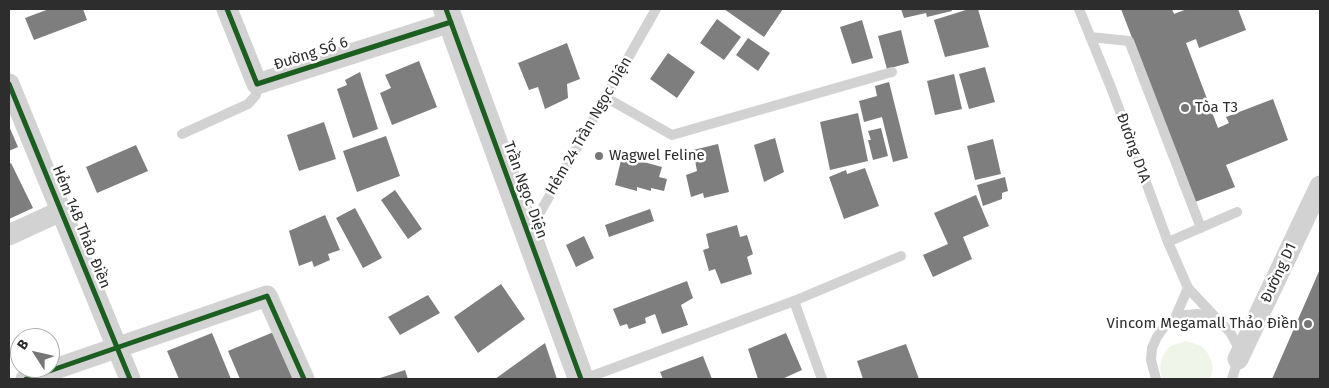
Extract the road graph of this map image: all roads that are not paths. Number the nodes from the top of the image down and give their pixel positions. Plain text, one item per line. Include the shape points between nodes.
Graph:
1 (227, 9) edge
2 (656, 9) edge
3 (1079, 9) edge
4 (448, 15) edge
5 (1090, 37) junction
6 (892, 72) dead end
7 (9, 84) edge
8 (257, 84) junction
9 (605, 97) junction
10 (182, 134) dead end
11 (1320, 186) edge
12 (61, 211) junction
13 (1237, 212) dead end
14 (1201, 228) junction
15 (528, 233) junction
16 (9, 235) edge
17 (1168, 242) junction
18 (900, 256) dead end
19 (1188, 288) junction
20 (794, 301) junction
21 (1174, 320) junction
22 (1220, 322) junction
23 (117, 348) junction
24 (1238, 359) junction
25 (26, 379) edge
26 (130, 379) edge
27 (304, 379) edge
28 (583, 379) edge
29 (822, 379) edge
30 (1156, 379) edge
31 (1232, 379) edge

1 - 8 street, Đường Số 6
2 - 9 lane, Hẻm 24 Trần Ngọc Diện
3 - 5 lane, Đường D1A
4 - 8 street, Đường Số 6
4 - 15 street, Trần Ngọc Diện
5 - 14 lane via 1129,41
5 - 17 lane, Đường D1A
6 - 9 lane via 672,134
7 - 12 street, Hẻm 14B Thảo Điền
8 - 10 lane via 256,95 248,104
9 - 15 lane, Hẻm 24 Trần Ngọc Diện
11 - 24 street, Đường D1
12 - 16 street
12 - 23 street, Hẻm 14B Thảo Điền
13 - 14 lane
14 - 17 lane
15 - 28 street, Trần Ngọc Diện
17 - 19 lane, Đường D1A
18 - 20 lane
19 - 21 lane
19 - 22 lane, Đường D1A
20 - 28 lane
20 - 29 lane
21 - 22 lane via 1198,314
21 - 30 lane via 1156,337 1152,348 1151,360
22 - 24 lane, Đường D1A via 1237,345
23 - 25 street
23 - 26 street, Hẻm 14B Thảo Điền
23 - 27 street via 267,296
24 - 31 lane

